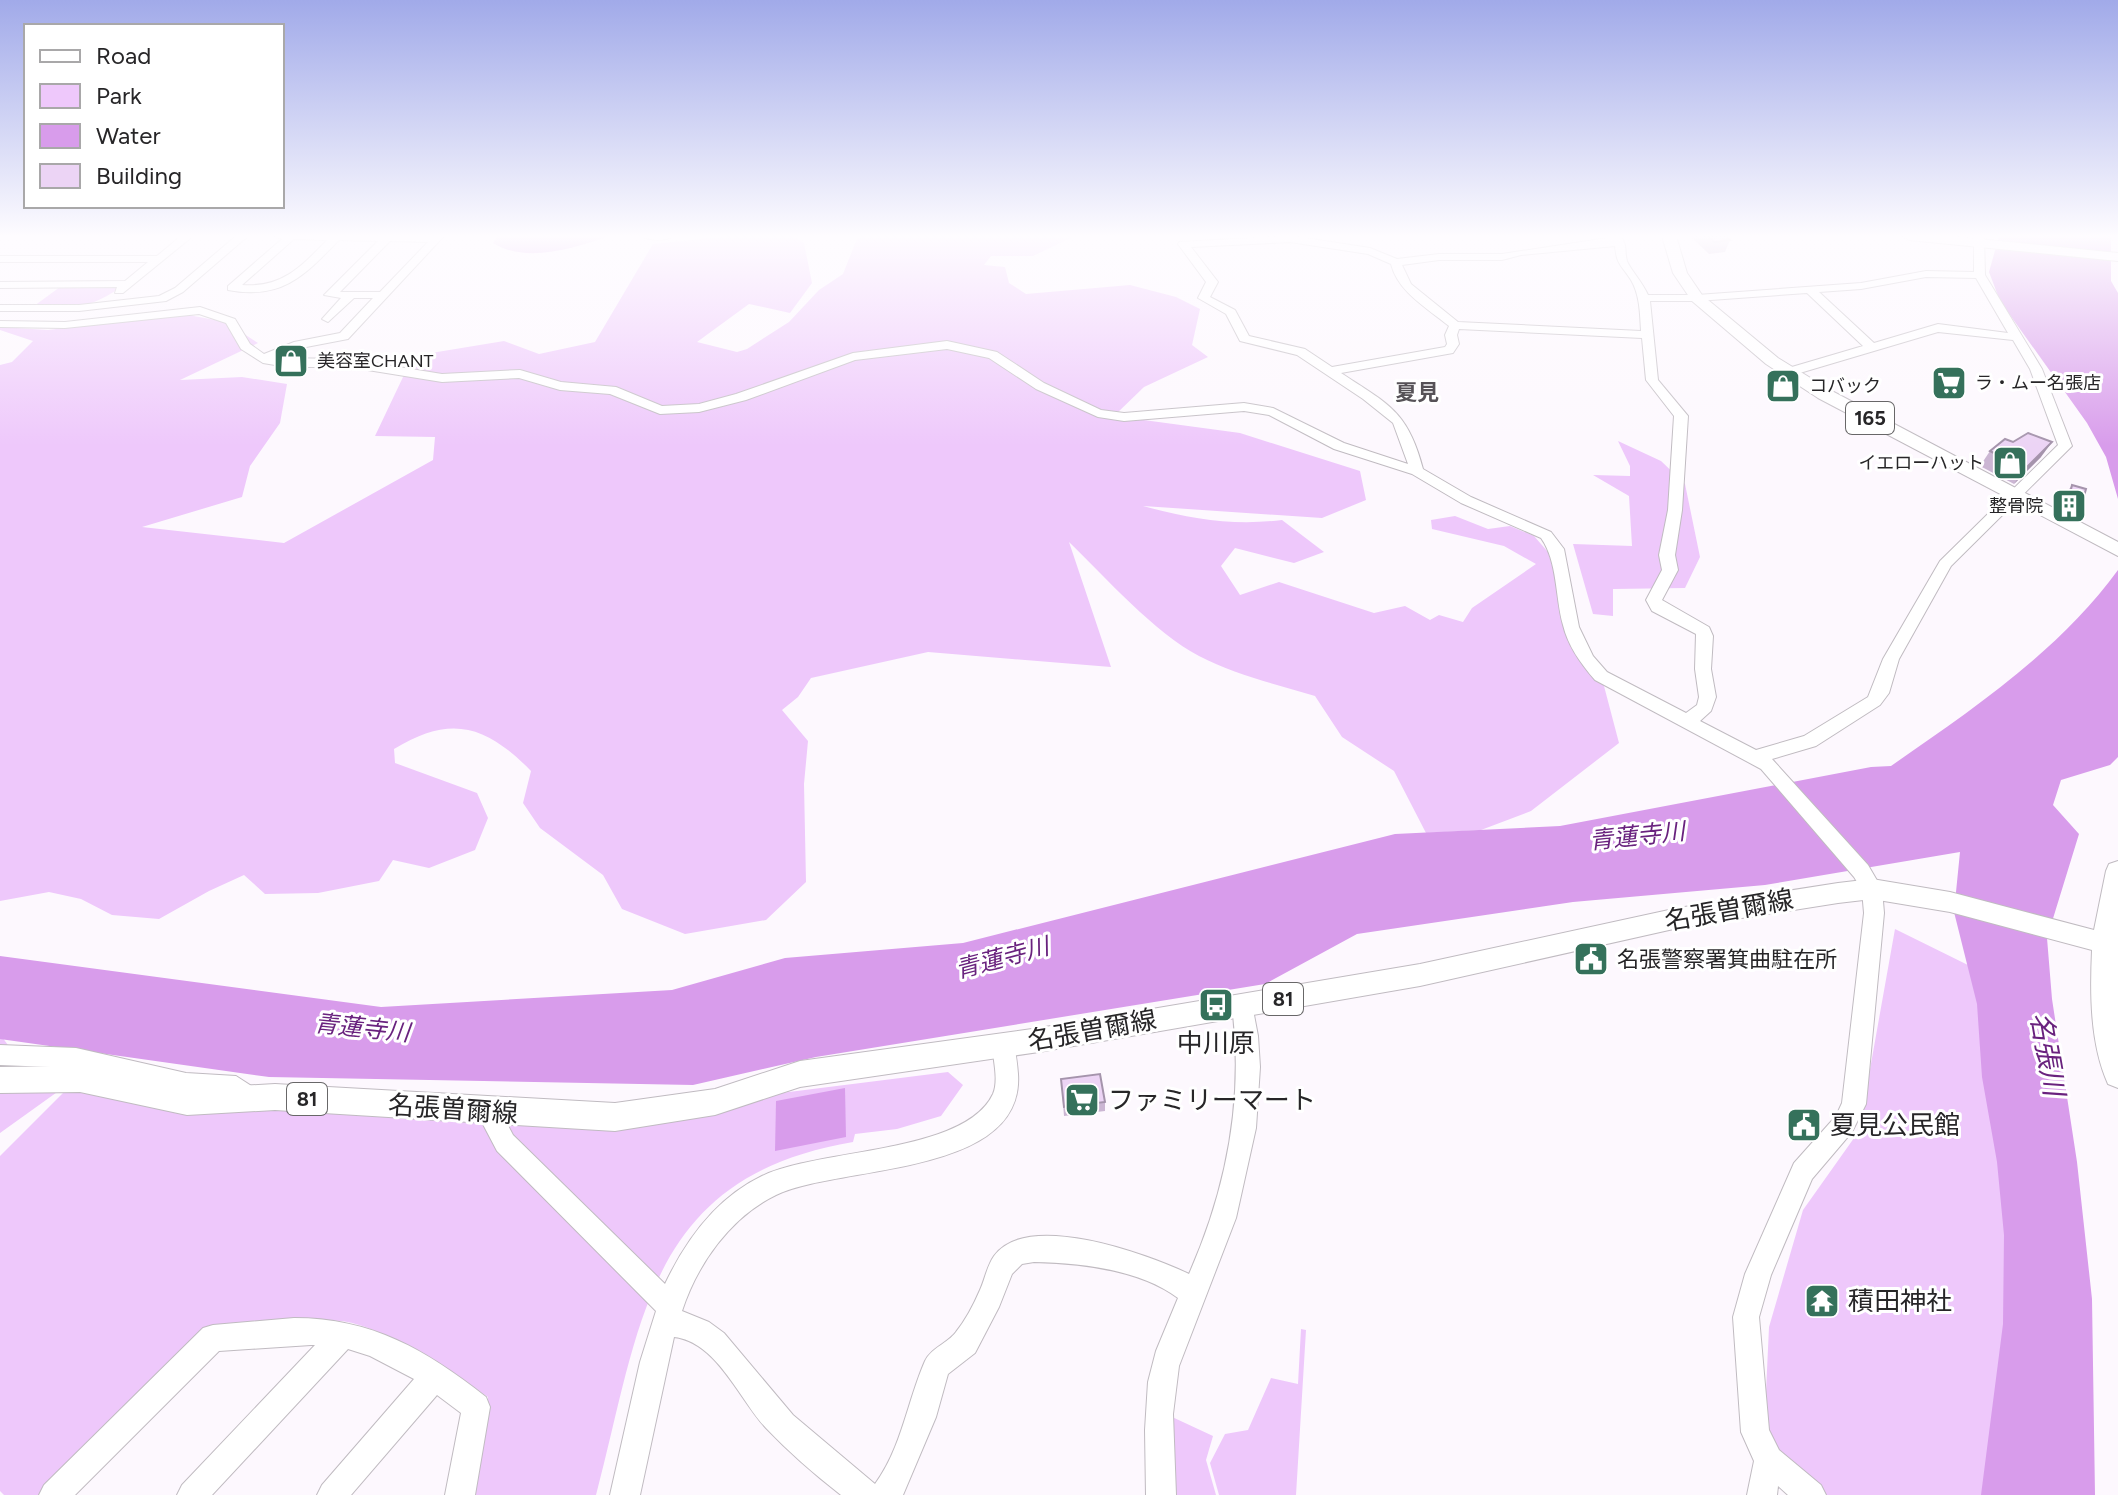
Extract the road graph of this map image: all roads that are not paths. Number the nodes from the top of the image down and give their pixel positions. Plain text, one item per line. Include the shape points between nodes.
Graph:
1 (101, 306) edge
2 (341, 306) edge
3 (373, 306) edge
4 (1219, 306) edge
5 (1431, 306) edge
6 (1645, 306) edge
7 (1705, 306) edge
8 (1827, 306) edge
9 (1997, 306) edge
10 (0, 308) edge
11 (328, 319) dead end
12 (0, 324) edge
13 (1455, 325) junction
14 (1648, 335) junction
15 (2015, 337) junction
16 (1872, 348) junction
17 (263, 359) junction
18 (1330, 371) junction
19 (1789, 372) junction
20 (1417, 471) junction
21 (2014, 495) junction
22 (2118, 550) edge
23 (1684, 722) junction
24 (1762, 761) junction
25 (2118, 871) edge
26 (1866, 880) junction
27 (2111, 946) edge
28 (1243, 1006) junction
29 (1003, 1045) junction
30 (0, 1055) edge
31 (2118, 1075) edge
32 (0, 1080) edge
33 (250, 1099) junction
34 (488, 1111) junction
35 (1195, 1294) junction
36 (667, 1314) junction
37 (344, 1334) junction
38 (434, 1377) junction
39 (1769, 1460) junction
40 (54, 1495) edge
41 (192, 1495) edge
42 (332, 1495) edge
43 (460, 1495) edge
44 (625, 1495) edge
45 (865, 1495) edge
46 (885, 1495) edge
47 (1161, 1495) edge
48 (1762, 1495) edge
49 (1811, 1495) edge

1 - 10 street
2 - 11 street
3 - 17 street via 344,336
4 - 18 street via 1231,312 1244,338 1291,347
5 - 13 street
6 - 14 street
7 - 19 highway, 165
8 - 16 street
9 - 15 street
12 - 17 street via 65,325 200,310 231,321 245,346
13 - 14 street
13 - 18 street via 1449,350
14 - 23 street via 1652,380 1681,416 1667,555 1670,570 1654,600 1703,631 1707,643 1704,710
15 - 16 street via 1938,328
15 - 21 street via 2036,369 2065,446
16 - 19 street
17 - 20 street via 349,363 442,378 520,374 560,386 626,393 647,406 675,411 741,397 853,357 947,345 993,355 1048,390 1098,413 1124,417 1259,408 1339,446
18 - 20 street via 1399,421
19 - 21 highway, 165
20 - 23 street via 1466,500 1546,535 1556,549 1571,627 1586,659 1601,676
21 - 22 highway, 165
21 - 24 street via 1945,564 1891,659 1874,701 1810,741
23 - 24 street
24 - 26 street
25 - 27 main road
26 - 27 main road, 名張曽爾線 / 81
26 - 28 main road, 名張曽爾線 / 81 via 1420,975
26 - 39 street via 1874,913 1854,1104 1844,1124 1803,1171 1758,1274 1746,1317 1755,1432
27 - 31 main road via 2105,1015
28 - 29 main road, 名張曽爾線 / 81
28 - 35 street via 1249,1080 1242,1151
29 - 34 main road, 名張曽爾線 / 81 via 800,1074 715,1102 651,1114
29 - 36 street via 1005,1096 984,1126 949,1142 826,1167 771,1185 736,1209 700,1245
30 - 33 street via 76,1058 186,1084 236,1087
32 - 33 main road, 名張曽爾線 / 81 via 80,1079 187,1102
33 - 34 main road, 名張曽爾線 / 81
34 - 36 street via 505,1143
35 - 46 street via 1186,1285 1126,1262 1059,1250 1016,1252 1002,1266 965,1343 937,1366 898,1477
35 - 47 street via 1166,1364 1161,1391
36 - 44 street
36 - 45 street via 709,1336 770,1412
37 - 38 street via 366,1339
37 - 40 street via 213,1338
37 - 41 street
38 - 42 street
38 - 43 street via 476,1407
39 - 48 street
39 - 49 street

